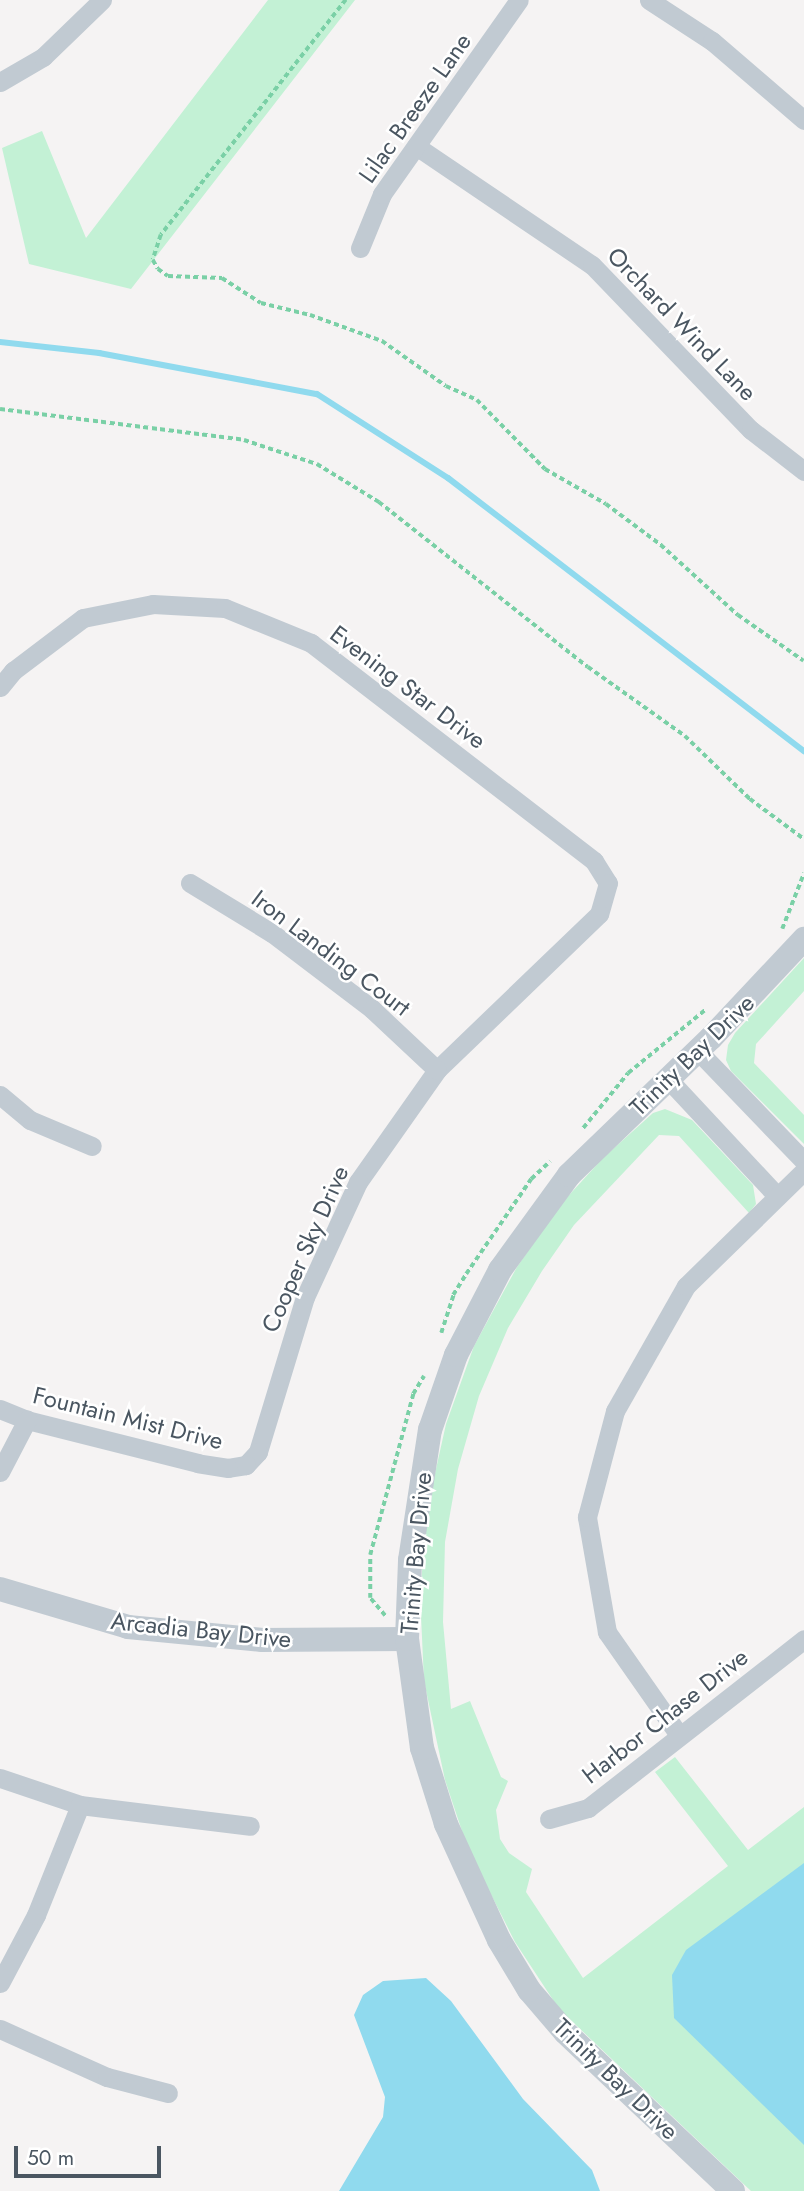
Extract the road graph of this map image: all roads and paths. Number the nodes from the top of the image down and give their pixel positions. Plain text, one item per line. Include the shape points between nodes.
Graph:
1 (103, 0) edge
2 (345, 0) edge
3 (519, 0) edge
4 (649, 0) edge
5 (0, 82) edge
6 (804, 120) edge
7 (416, 146) junction
8 (360, 248) dead end
9 (0, 409) edge
10 (804, 471) edge
11 (804, 661) edge
12 (0, 687) edge
13 (804, 839) edge
14 (190, 883) dead end
15 (608, 883) joint
16 (804, 939) edge
17 (698, 1052) junction
18 (437, 1070) junction
19 (668, 1079) junction
20 (0, 1096) edge
21 (92, 1146) dead end
22 (804, 1161) edge
23 (804, 1171) edge
24 (776, 1195) junction
25 (0, 1409) edge
26 (27, 1420) junction
27 (246, 1465) joint
28 (0, 1472) edge
29 (0, 1589) edge
30 (407, 1639) junction
31 (804, 1639) edge
32 (679, 1735) junction
33 (0, 1778) edge
34 (80, 1805) junction
35 (548, 1819) dead end
36 (250, 1826) dead end
37 (0, 1983) edge
38 (0, 2029) edge
39 (168, 2094) dead end
40 (733, 2191) edge

1 - 5 street via 43,57
2 - 11 path via 161,235 153,260 158,269 168,276 222,278 261,303 382,341 446,386 477,400 502,420 524,452 545,469 606,504 661,545 738,615
3 - 7 street, Lilac Breeze Lane
4 - 6 street via 712,41
7 - 8 street, Lilac Breeze Lane via 382,194
7 - 10 street, Orchard Wind Lane via 592,265 751,430
9 - 13 path via 244,440 317,464 379,502 588,667 685,736 750,799
12 - 15 street, Evening Star Drive via 13,671 83,618 153,604 225,608 311,643 594,861
14 - 18 street, Iron Landing Court via 272,933 372,1009
15 - 18 street, Cooper Sky Drive via 598,914
16 - 17 street, Trinity Bay Drive
17 - 19 street, Trinity Bay Drive
17 - 22 street
18 - 27 street, Cooper Sky Drive via 358,1182 305,1297 258,1452
19 - 24 street
19 - 30 street, Trinity Bay Drive via 569,1175 532,1223 500,1270 456,1355 430,1430 415,1504
20 - 21 street via 30,1120
23 - 24 street
24 - 32 street via 687,1286 615,1411 586,1517 607,1632
25 - 26 street, Fountain Mist Drive
26 - 27 street, Fountain Mist Drive via 198,1463 228,1468
26 - 28 street
29 - 30 street, Arcadia Bay Drive via 128,1627 262,1640
30 - 40 street, Trinity Bay Drive via 422,1748 468,1878 505,1950 529,1990 565,2032
31 - 32 street, Harbor Chase Drive
32 - 35 street, Harbor Chase Drive via 588,1808
33 - 34 street
34 - 36 street
34 - 37 street via 36,1916
38 - 39 street via 107,2077

